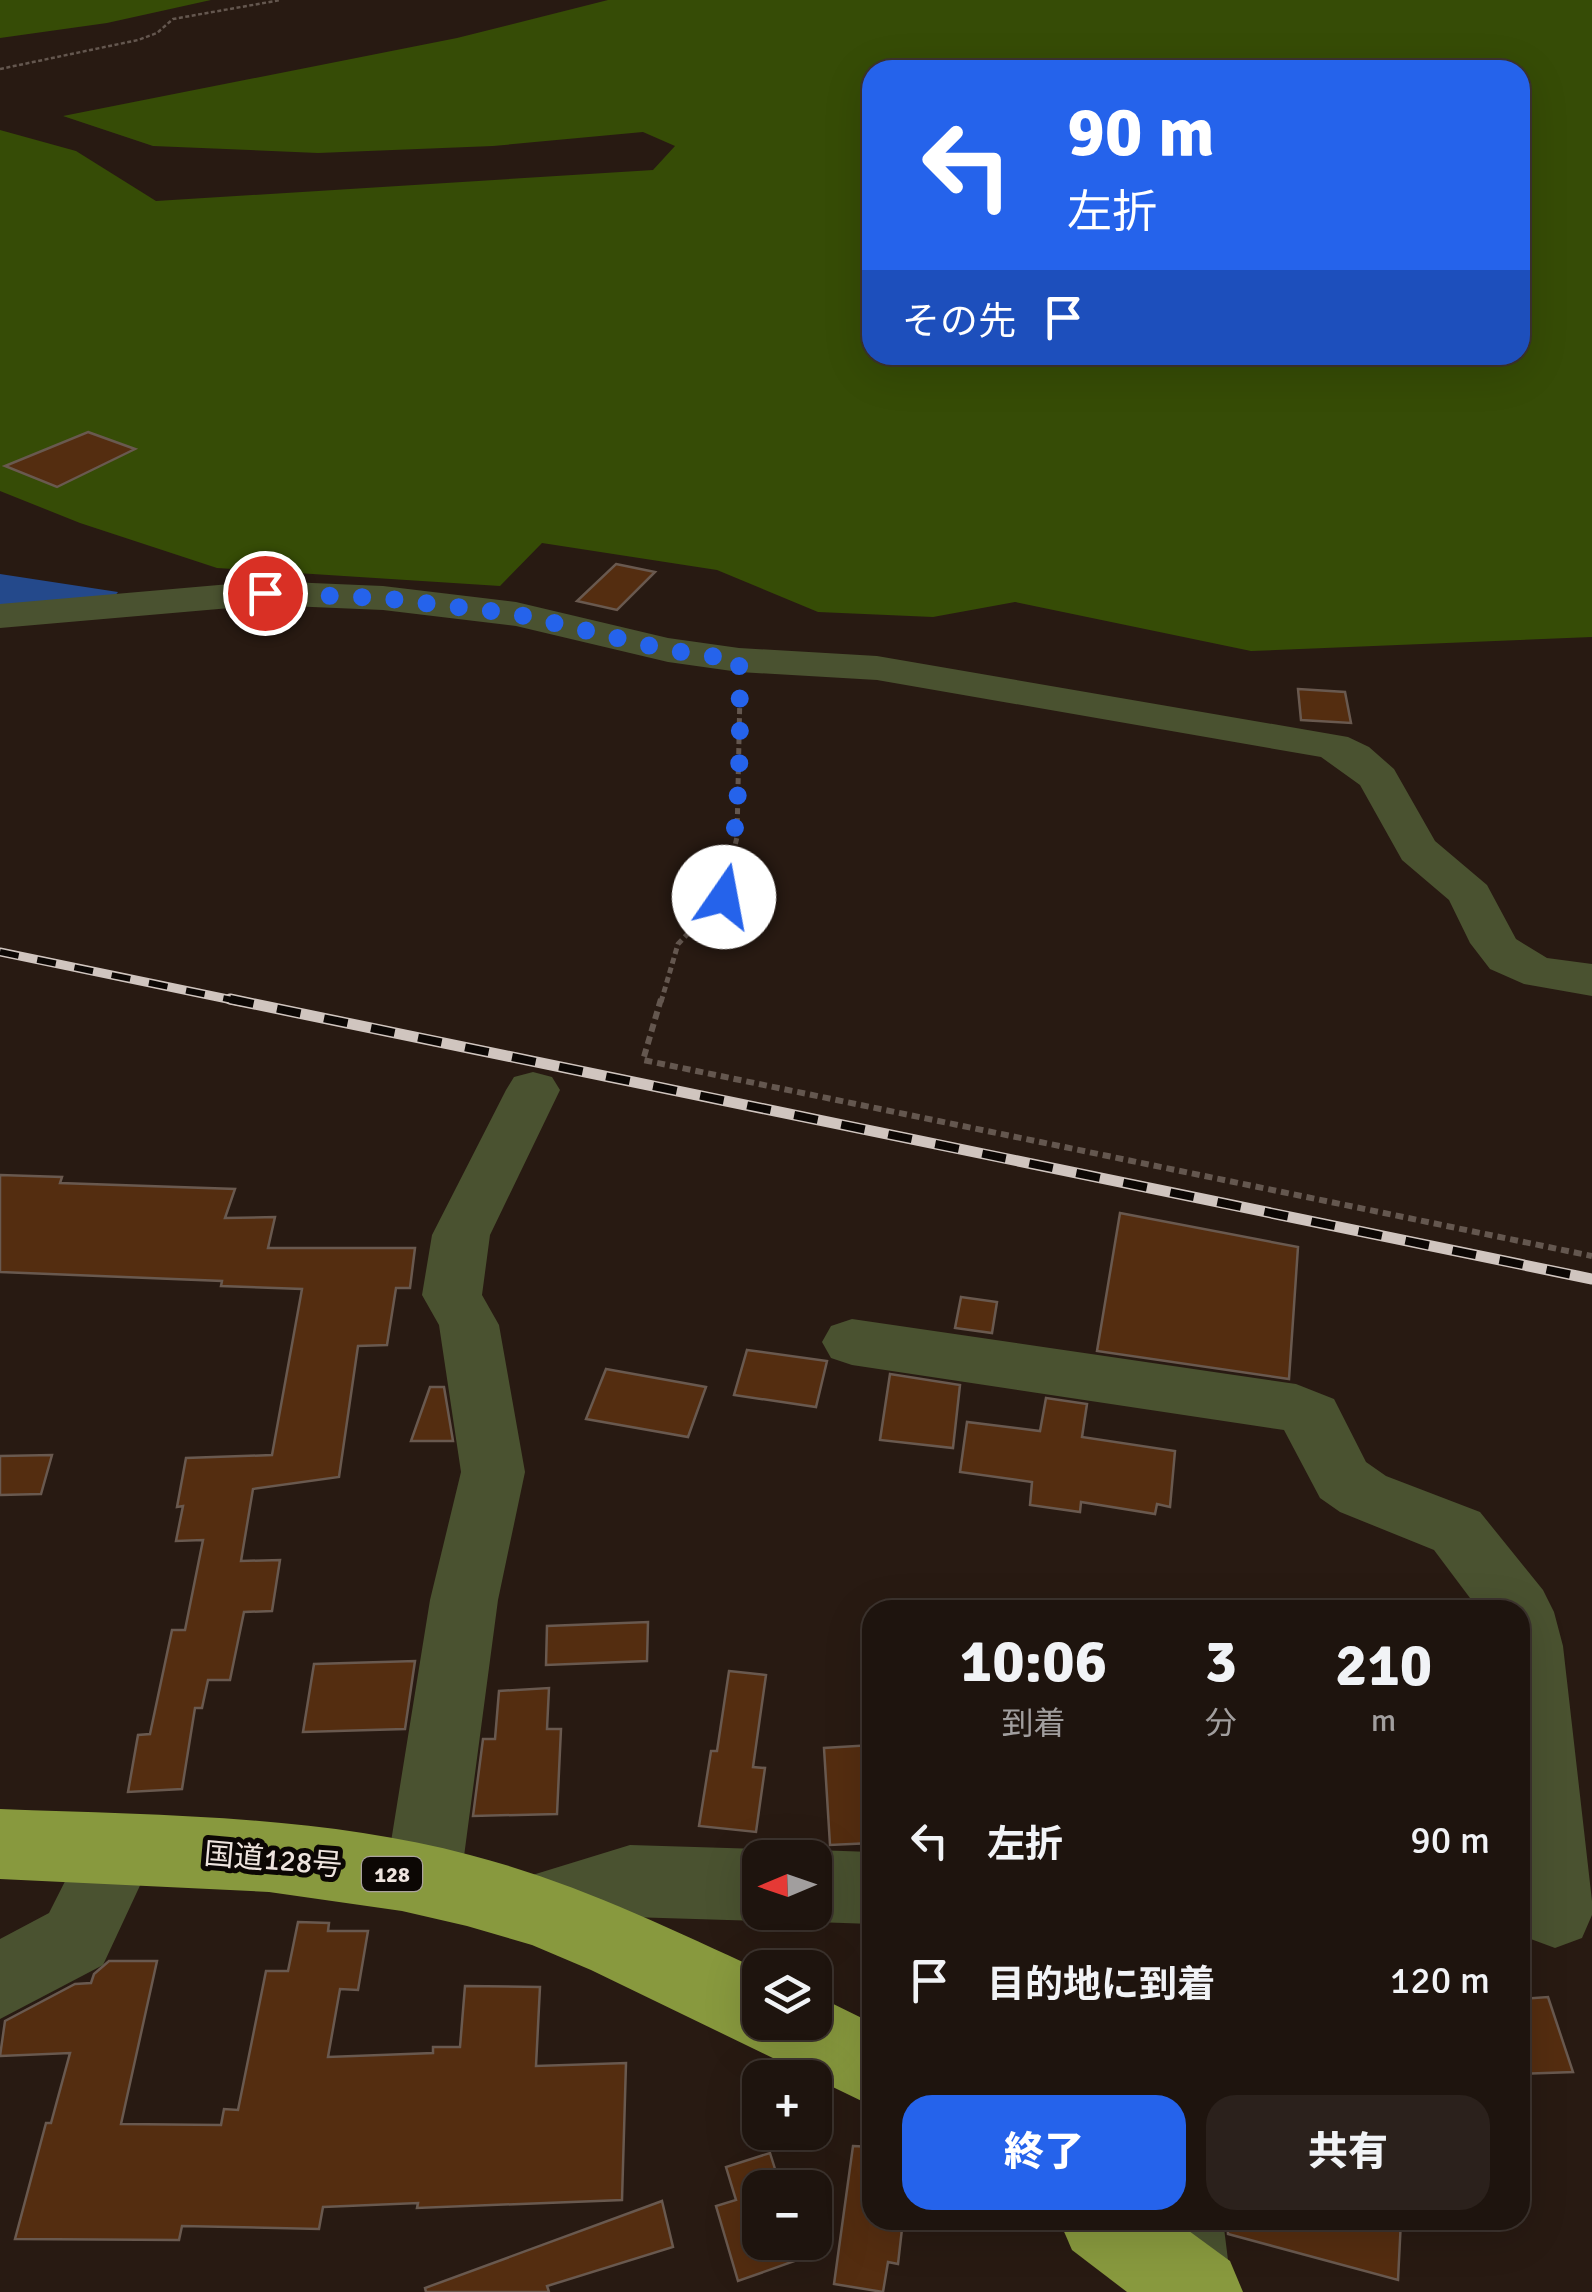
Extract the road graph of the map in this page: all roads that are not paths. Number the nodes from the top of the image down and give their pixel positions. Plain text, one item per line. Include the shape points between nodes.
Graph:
1 (0, 616) edge
2 (1592, 980) edge
3 (534, 1090) dead end
4 (852, 1342) dead end
5 (1510, 1600) edge
6 (1530, 1665) edge
7 (0, 1844) edge
8 (120, 1849) junction
9 (423, 1879) junction
10 (742, 1884) edge
11 (832, 1887) edge
12 (862, 1888) edge
13 (533, 1909) junction
14 (1556, 1912) edge
15 (0, 1981) edge
16 (742, 2002) edge
17 (821, 2040) edge
18 (862, 2061) edge
19 (1119, 2230) edge
20 (1188, 2271) edge

1 - 2 street via 324,594 516,614 739,660 877,668 1333,746 1365,760 1416,848 1436,871 1468,890 1500,953 1548,976
3 - 9 street via 461,1235 452,1295 469,1325 494,1472 464,1600
4 - 5 street via 1296,1408 1312,1416 1343,1480 1457,1531
6 - 14 street
7 - 8 highway, 国道128号 / 128
8 - 9 highway, 国道128号 / 128 via 292,1860
8 - 15 street via 76,1939
9 - 13 highway, 国道128号 / 128
10 - 13 street via 630,1881
11 - 12 street
13 - 16 highway, 国道128号 / 128
17 - 18 highway
19 - 20 highway

